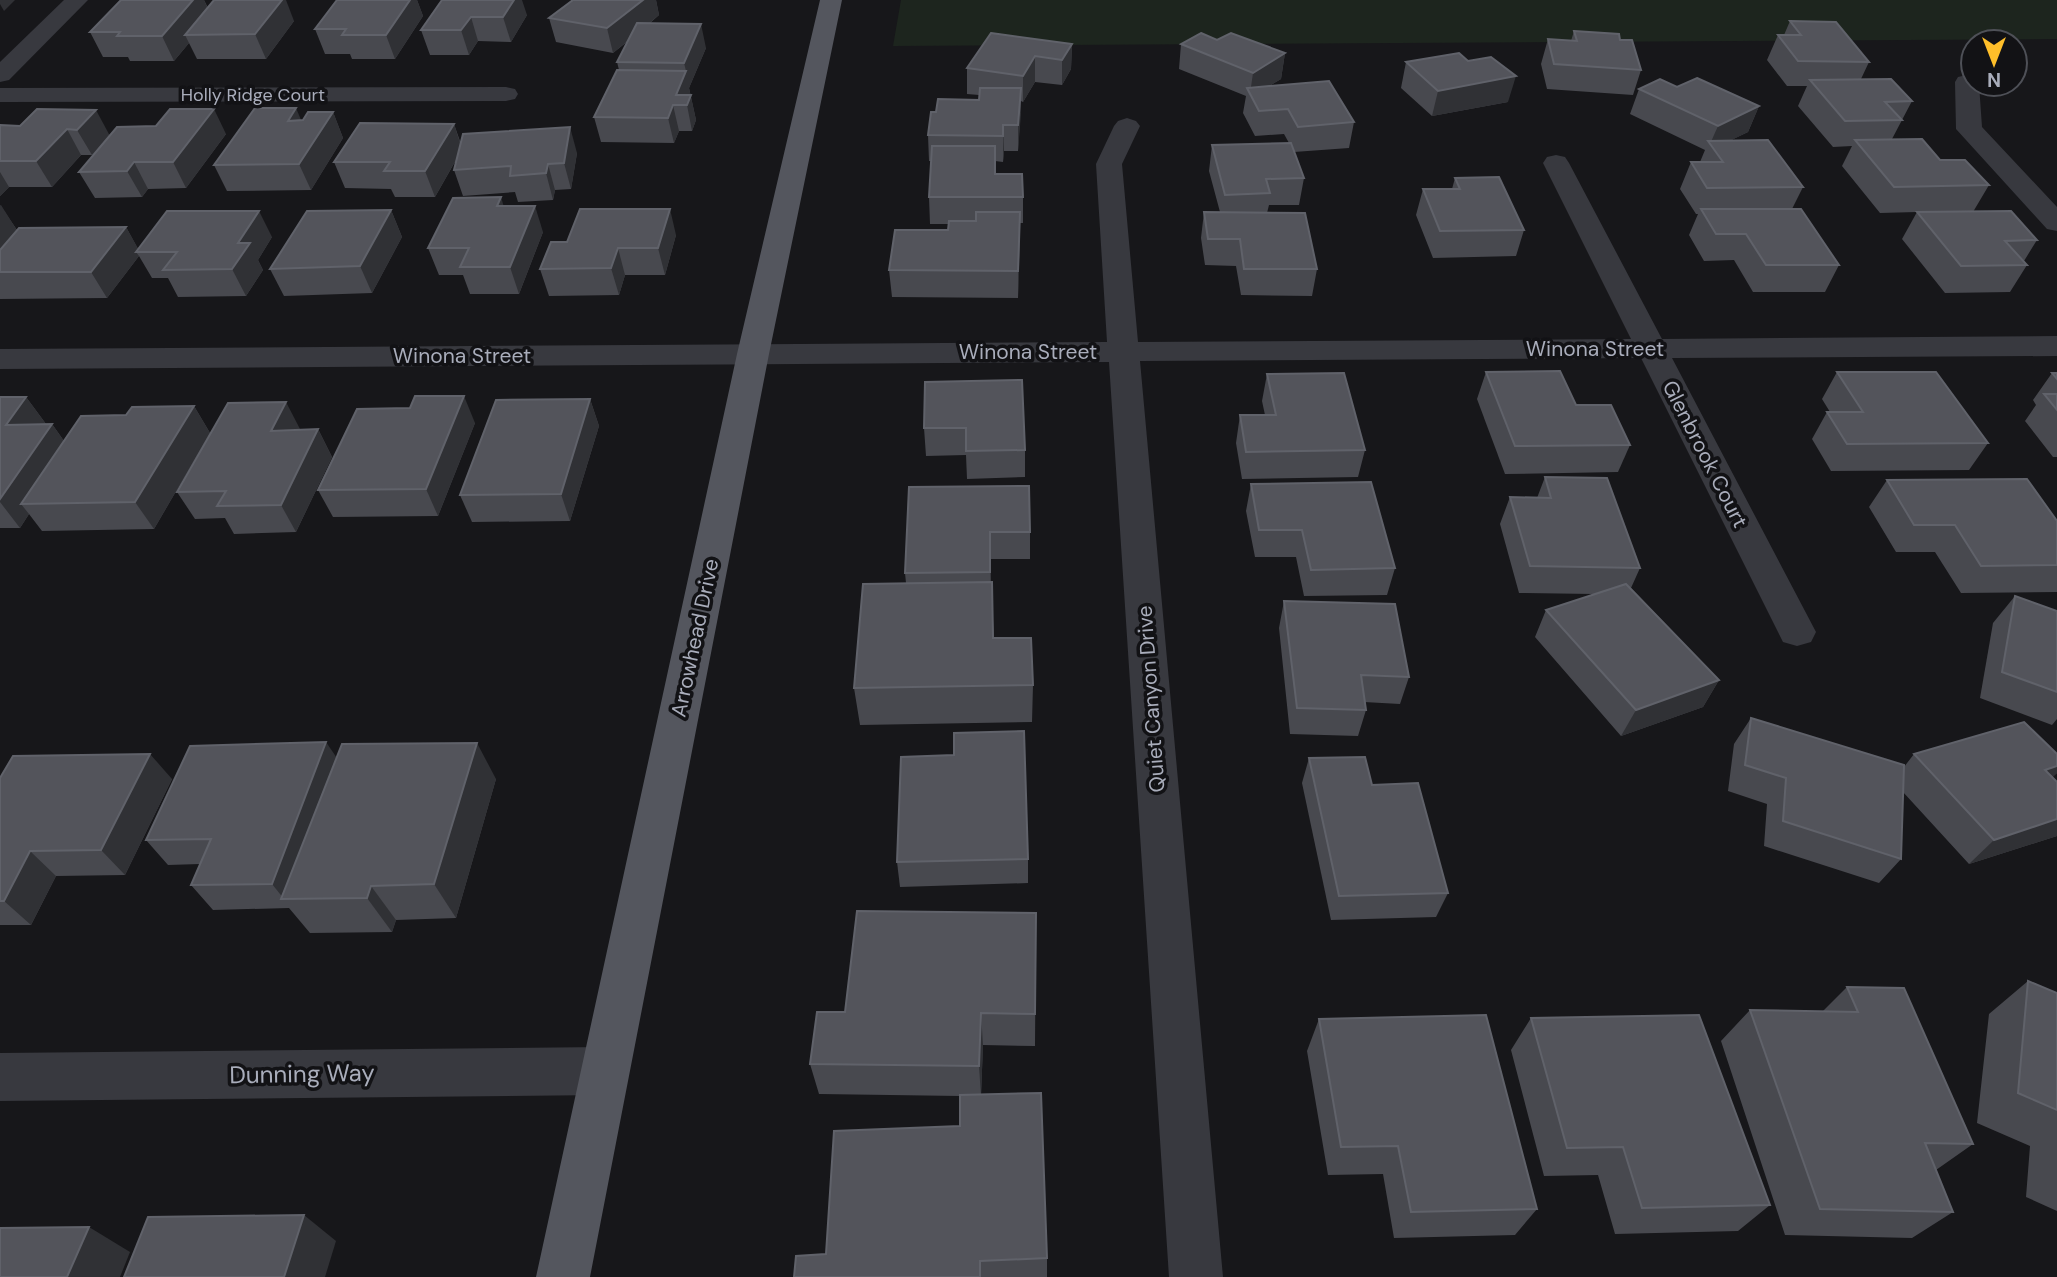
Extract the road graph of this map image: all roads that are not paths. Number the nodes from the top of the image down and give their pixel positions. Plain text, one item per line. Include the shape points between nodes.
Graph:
1 (77, 0) edge
2 (831, 0) edge
3 (0, 75) edge
4 (506, 94) dead end
5 (0, 95) edge
6 (1968, 98) edge
7 (1127, 126) dead end
8 (1556, 163) dead end
9 (2057, 223) edge
10 (2057, 346) edge
11 (1651, 348) junction
12 (1125, 351) junction
13 (753, 354) junction
14 (0, 359) edge
15 (1797, 632) dead end
16 (604, 1071) junction
17 (0, 1077) edge
18 (562, 1277) edge
19 (1196, 1277) edge

1 - 3 street
2 - 13 main road, Arrowhead Drive
4 - 5 street, Holly Ridge Court
6 - 9 street via 1969,129
7 - 12 street, Quiet Canyon Drive via 1109,164
8 - 11 street, Glenbrook Court
10 - 11 street, Winona Street
11 - 12 street, Winona Street
11 - 15 street, Glenbrook Court
12 - 13 street, Winona Street
12 - 19 street, Quiet Canyon Drive
13 - 14 street, Winona Street
13 - 16 main road, Arrowhead Drive
16 - 17 street, Dunning Way
16 - 18 main road, Arrowhead Drive

